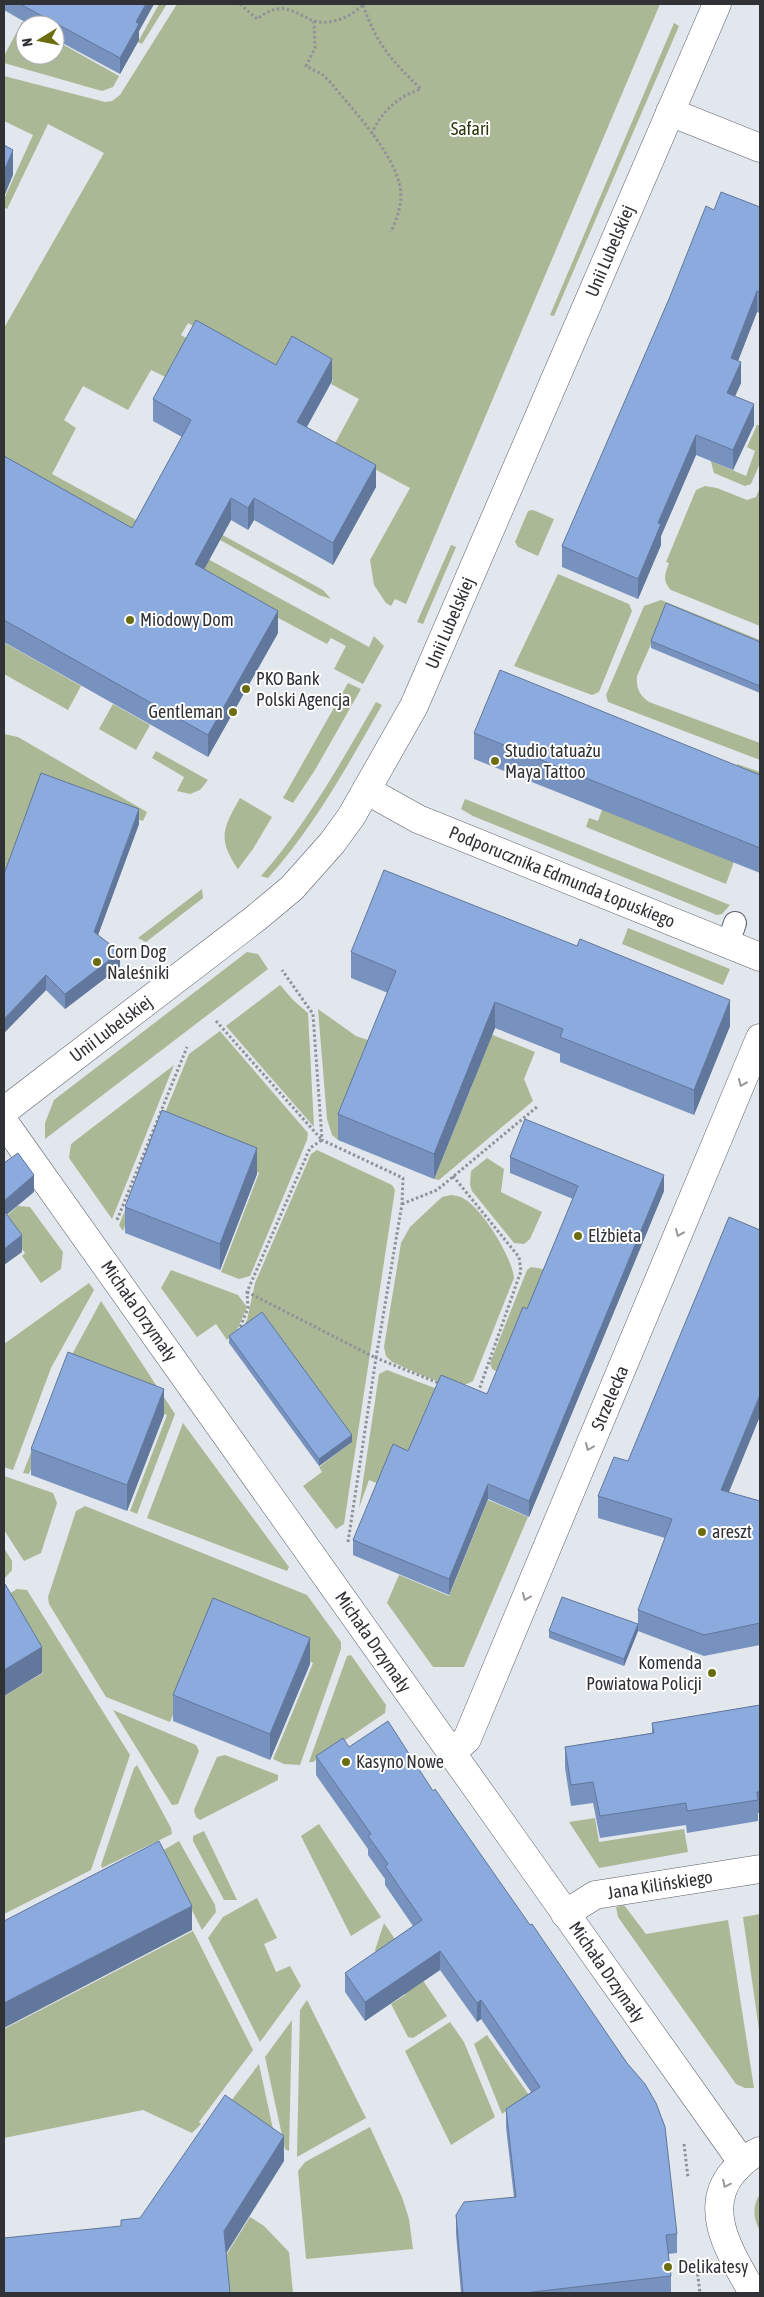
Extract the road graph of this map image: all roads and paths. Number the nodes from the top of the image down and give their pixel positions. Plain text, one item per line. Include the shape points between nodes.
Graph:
1 (240, 4) edge
2 (717, 4) edge
3 (363, 5) edge
4 (314, 21) junction
5 (670, 112) junction
6 (372, 135) junction
7 (760, 148) edge
8 (392, 232) dead end
9 (366, 790) junction
10 (760, 957) edge
11 (282, 970) dead end
12 (216, 1021) dead end
13 (760, 1038) edge
14 (187, 1047) dead end
15 (538, 1106) dead end
16 (4, 1111) edge
17 (4, 1122) edge
18 (322, 1140) junction
19 (453, 1176) junction
20 (402, 1204) junction
21 (117, 1221) dead end
22 (247, 1292) junction
23 (235, 1334) edge
24 (376, 1358) junction
25 (449, 1387) edge
26 (476, 1398) edge
27 (347, 1547) dead end
28 (451, 1753) junction
29 (760, 1869) edge
30 (565, 1914) junction
31 (751, 2157) edge
32 (753, 2293) edge

1 - 4 path via 257,19 285,8
2 - 5 street, Unii Lubelskiej
3 - 4 path via 346,17
3 - 6 path via 384,52 421,89 400,98 386,110
4 - 6 path via 315,48 306,66 327,79
5 - 7 street
5 - 9 street, Unii Lubelskiej via 414,706
6 - 8 path via 396,173 401,197
9 - 10 street, Podporucznika Edmunda Łopuskiego via 425,822 732,933
9 - 16 street, Unii Lubelskiej via 332,843 292,888
11 - 18 path via 313,1014
12 - 18 path
13 -> 28 street, Strzelecka via 467,1739
14 - 21 path
15 - 19 path
17 - 28 street, Michała Drzymały
18 - 20 path via 403,1178
18 - 22 path via 310,1148
19 - 20 path via 437,1190
19 - 26 path via 519,1257 521,1271
20 - 24 path
22 - 23 path via 248,1308
22 - 24 path
24 - 25 path
24 - 27 path
28 - 30 street, Michała Drzymały
29 - 30 street, Jana Kilińskiego via 595,1895
30 - 31 street, Michała Drzymały
31 -> 32 street via 729,2177 719,2211 722,2231

